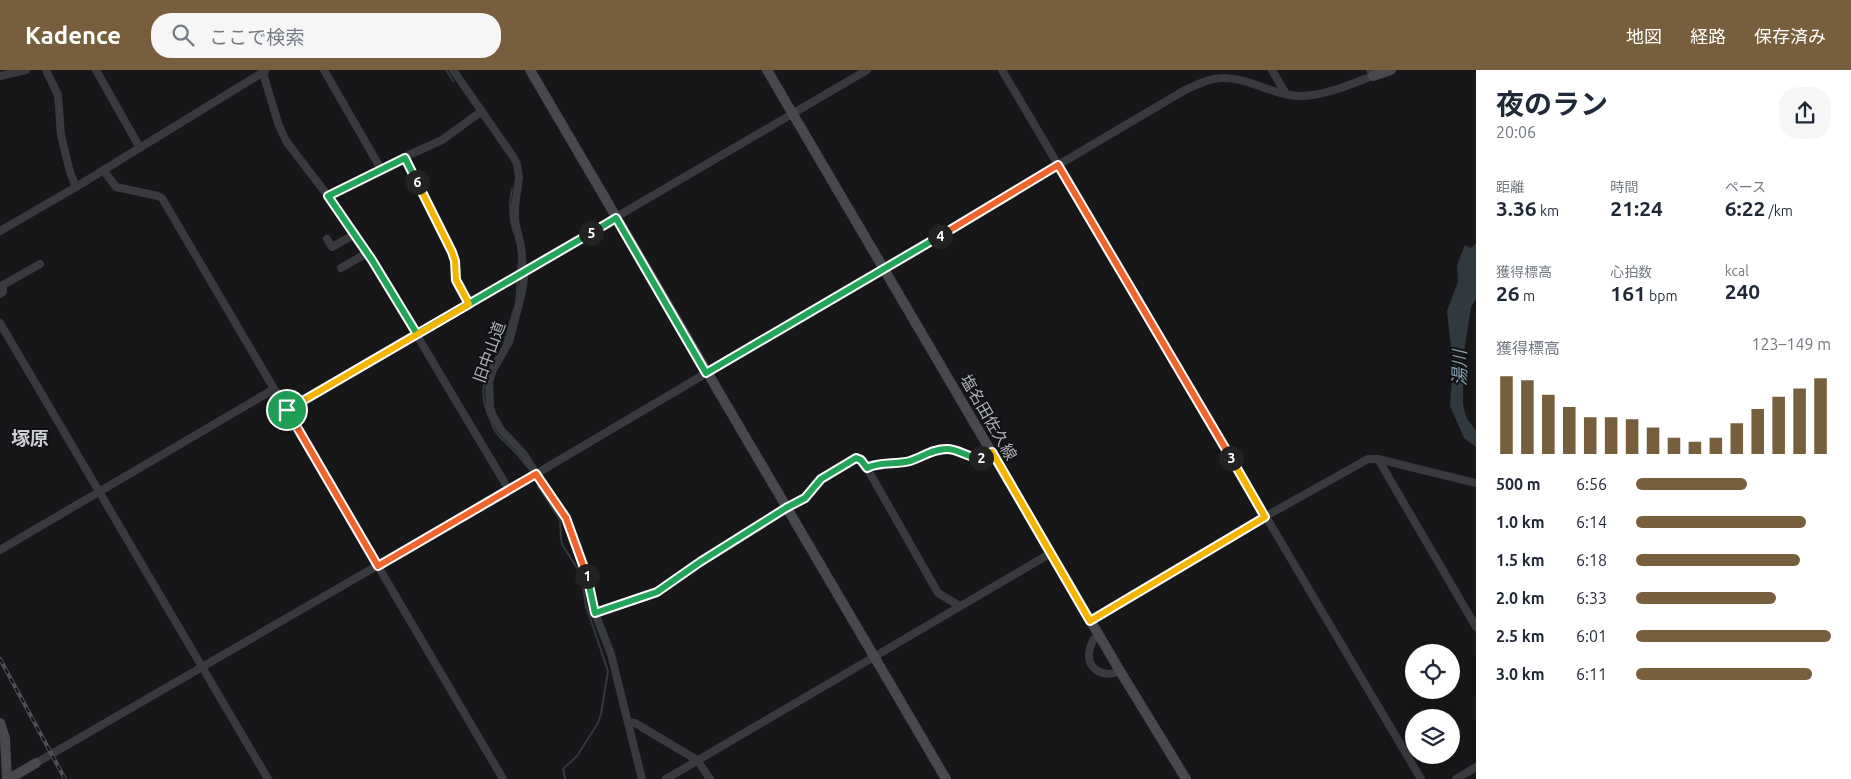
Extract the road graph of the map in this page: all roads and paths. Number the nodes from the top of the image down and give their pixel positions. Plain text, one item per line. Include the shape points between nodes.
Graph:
1 (26, 70) edge
2 (46, 70) edge
3 (96, 70) edge
4 (324, 70) edge
5 (453, 70) edge
6 (530, 70) edge
7 (767, 70) edge
8 (868, 70) edge
9 (1002, 70) edge
10 (1272, 70) edge
11 (1391, 70) edge
12 (265, 71) edge
13 (1371, 73) edge
14 (0, 76) edge
15 (1286, 94) junction
16 (482, 111) junction
17 (792, 114) junction
18 (140, 148) junction
19 (405, 158) junction
20 (1058, 165) junction
21 (381, 169) junction
22 (103, 170) junction
23 (76, 187) junction
24 (328, 196) junction
25 (616, 218) junction
26 (0, 231) edge
27 (355, 234) junction
28 (327, 239) dead end
29 (367, 253) junction
30 (40, 264) dead end
31 (341, 268) dead end
32 (884, 268) junction
33 (523, 272) junction
34 (0, 294) edge
35 (469, 304) junction
36 (0, 324) edge
37 (417, 334) junction
38 (706, 373) junction
39 (274, 389) junction
40 (287, 410) junction
41 (992, 452) junction
42 (1378, 459) junction
43 (867, 468) junction
44 (536, 474) junction
45 (1476, 483) edge
46 (509, 490) junction
47 (99, 492) junction
48 (786, 508) junction
49 (1265, 517) junction
50 (0, 550) edge
51 (1051, 553) junction
52 (378, 566) junction
53 (960, 606) junction
54 (595, 613) junction
55 (1090, 621) junction
56 (1476, 627) edge
57 (1099, 634) junction
58 (873, 656) junction
59 (203, 668) junction
60 (1120, 671) junction
61 (628, 722) junction
62 (0, 723) edge
63 (697, 760) junction
64 (36, 763) joint
65 (1476, 767) edge
66 (8, 779) edge
67 (268, 779) edge
68 (504, 779) edge
69 (642, 779) edge
70 (666, 779) edge
71 (710, 779) edge
72 (946, 779) edge
73 (1186, 779) edge
74 (1421, 779) edge
75 (1456, 779) edge

1 - 14 street
2 - 23 street via 58,95 61,136
3 - 18 street
4 - 21 street
5 - 16 street, 旧中山道
6 - 25 street
7 - 17 street, 塩名田佐久線
8 - 17 street
9 - 20 street
10 - 15 street
11 - 13 street
12 - 18 street
12 - 24 street via 286,141
13 - 15 street via 1317,94
15 - 20 street via 1227,78 1203,82
16 - 19 street via 442,140
16 - 33 street, 旧中山道 via 517,164 515,221
17 - 25 street
17 - 32 street, 塩名田佐久線
18 - 22 street
19 - 21 street
19 - 35 street via 452,252 456,280
20 - 32 street
20 - 49 street
21 - 24 street
22 - 23 street
22 - 39 street via 116,187 162,198
23 - 26 street
24 - 27 street
25 - 33 street
25 - 38 street
27 - 28 street via 332,248
27 - 29 street
29 - 31 street
29 - 37 street
30 - 34 street via 3,285
32 - 38 street
32 - 41 street, 塩名田佐久線
33 - 35 street
33 - 44 street, 旧中山道 via 522,292 509,342 493,370 488,388 490,407 497,425 523,453
35 - 37 street
36 - 47 street
37 - 40 street
37 - 46 street
38 - 44 street
38 - 48 street
39 - 40 street
39 - 47 street
40 - 52 street
41 - 43 street via 980,459 949,449 937,450 911,461 873,464
41 - 51 street, 塩名田佐久線
42 - 45 street
42 - 49 street via 1364,460
42 - 56 street
43 - 48 street via 859,458 854,460 821,479 805,498
43 - 53 street via 938,593
44 - 46 street
44 - 54 street, 旧中山道 via 570,527
46 - 52 street
47 - 50 street
47 - 59 street
48 - 54 street via 657,592
48 - 58 street
49 - 55 street
49 - 74 street
51 - 53 street
51 - 55 street, 塩名田佐久線
52 - 59 street
52 - 68 street
53 - 58 street
54 - 61 street, 旧中山道
55 - 57 street, 塩名田佐久線
57 - 60 street, 塩名田佐久線
57 - 60 street via 1093,639 1089,662 1098,671 1113,674
58 - 63 street
58 - 72 street
59 - 64 street
59 - 67 street
60 - 73 street, 塩名田佐久線
61 - 63 street via 635,723
61 - 69 street, 旧中山道
62 - 66 street via 5,738
63 - 70 street
63 - 71 street
64 - 66 street
65 - 75 street

